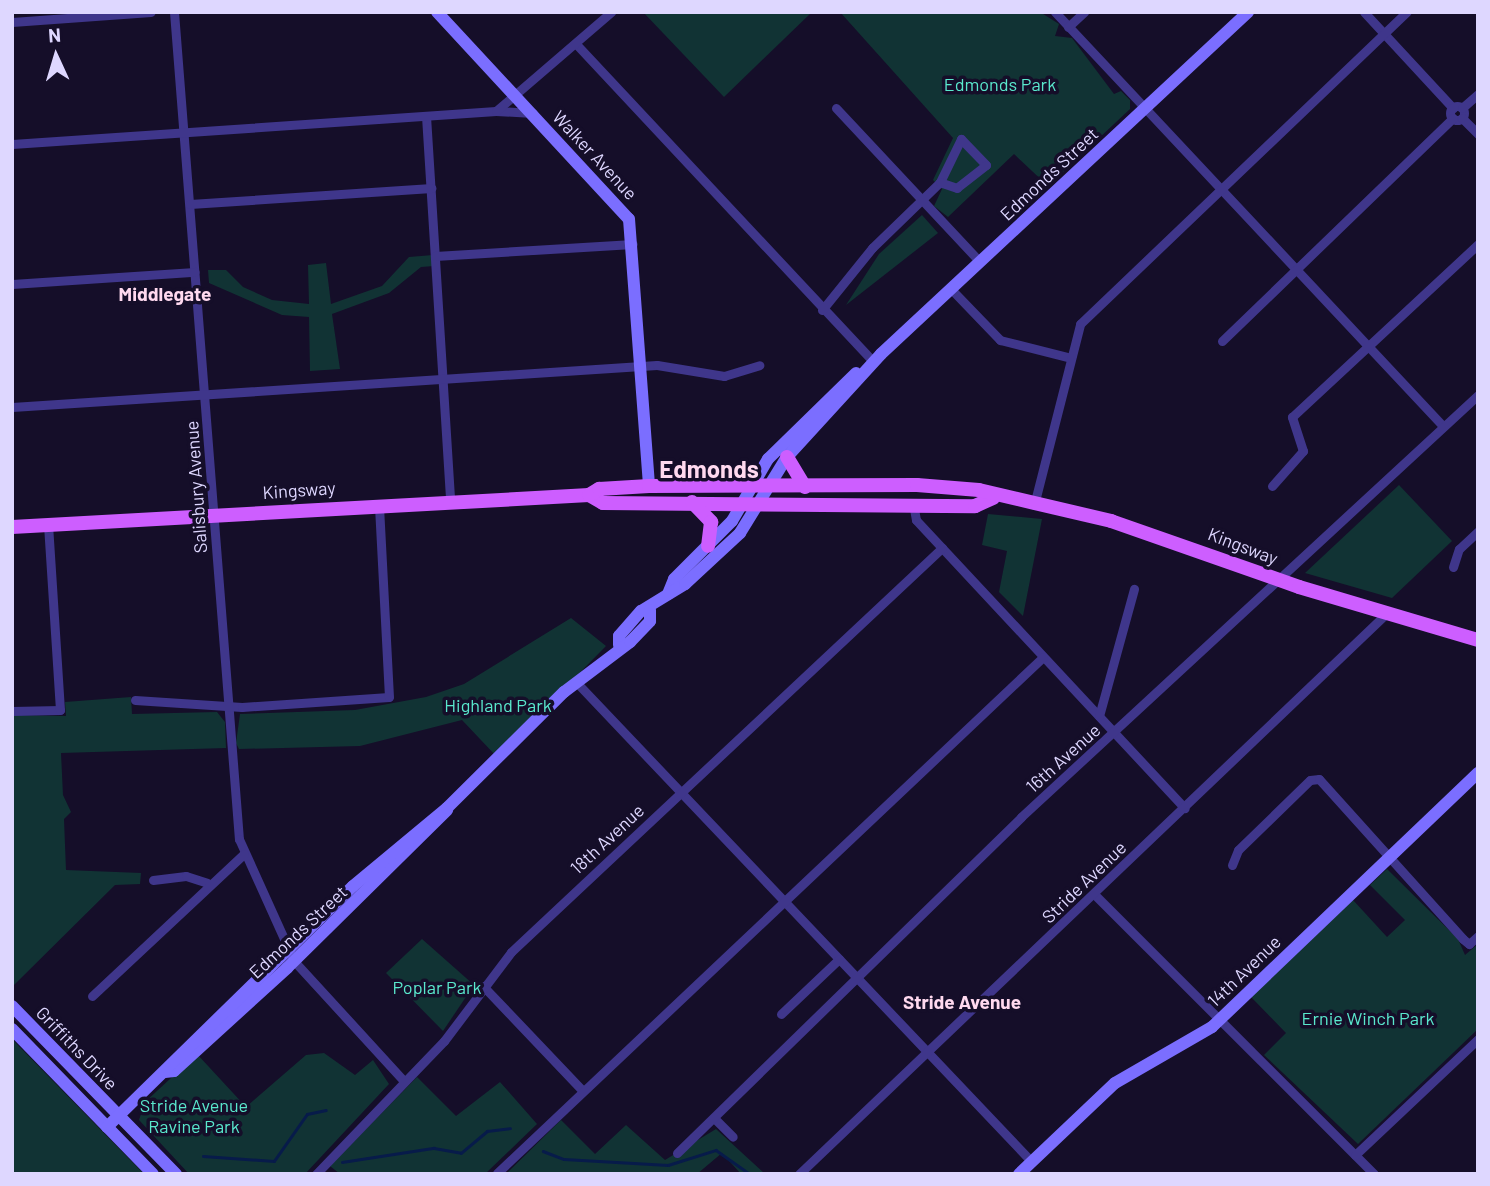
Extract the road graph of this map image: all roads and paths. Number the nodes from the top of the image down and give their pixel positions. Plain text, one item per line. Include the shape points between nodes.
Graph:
1 (151, 12) edge
2 (174, 12) edge
3 (437, 12) edge
4 (1055, 12) edge
5 (1084, 12) edge
6 (1248, 12) edge
7 (1364, 12) edge
8 (1407, 12) edge
9 (604, 14) edge
10 (12, 22) edge
11 (1068, 27) junction
12 (1384, 33) junction
13 (577, 45) junction
14 (1478, 94) edge
15 (519, 98) junction
16 (836, 108) dead end
17 (1145, 108) junction
18 (496, 111) junction
19 (533, 113) junction
20 (1458, 113) junction
21 (426, 116) junction
22 (185, 132) junction
23 (1478, 134) edge
24 (12, 144) edge
25 (940, 182) junction
26 (430, 188) junction
27 (1220, 188) junction
28 (921, 199) junction
29 (190, 204) junction
30 (633, 244) junction
31 (1478, 244) edge
32 (435, 256) junction
33 (980, 262) junction
34 (1294, 266) junction
35 (195, 272) junction
36 (12, 284) edge
37 (951, 289) junction
38 (822, 310) junction
39 (1222, 341) dead end
40 (1369, 346) junction
41 (1071, 358) junction
42 (874, 362) junction
43 (759, 365) dead end
44 (641, 366) junction
45 (442, 379) junction
46 (204, 394) junction
47 (1478, 395) edge
48 (12, 407) edge
49 (1443, 426) junction
50 (787, 457) junction
51 (649, 486) junction
52 (759, 486) junction
53 (1272, 486) dead end
54 (805, 487) junction
55 (589, 495) junction
56 (993, 498) junction
57 (450, 499) junction
58 (913, 501) junction
59 (692, 502) junction
60 (751, 502) junction
61 (379, 503) junction
62 (1034, 505) junction
63 (214, 514) junction
64 (48, 525) junction
65 (12, 527) edge
66 (1478, 531) edge
67 (708, 546) junction
68 (942, 548) junction
69 (1453, 568) dead end
70 (1279, 580) junction
71 (1134, 589) dead end
72 (668, 594) junction
73 (1388, 612) junction
74 (1478, 640) edge
75 (1043, 657) junction
76 (574, 688) junction
77 (135, 700) dead end
78 (228, 705) junction
79 (12, 711) edge
80 (1099, 716) junction
81 (1114, 733) junction
82 (1478, 773) edge
83 (680, 792) junction
84 (447, 808) junction
85 (1185, 808) junction
86 (244, 854) junction
87 (1390, 856) junction
88 (1232, 865) dead end
89 (153, 880) dead end
90 (207, 883) junction
91 (1094, 894) junction
92 (783, 901) junction
93 (1478, 936) edge
94 (286, 950) junction
95 (839, 958) junction
96 (294, 961) junction
97 (858, 978) junction
98 (483, 986) junction
99 (93, 996) dead end
100 (12, 1006) edge
101 (780, 1014) dead end
102 (1220, 1020) junction
103 (12, 1029) edge
104 (1478, 1039) edge
105 (928, 1051) junction
106 (165, 1072) junction
107 (404, 1081) junction
108 (582, 1090) junction
109 (118, 1116) junction
110 (715, 1119) junction
111 (107, 1127) junction
112 (733, 1137) dead end
113 (677, 1153) dead end
114 (1356, 1155) junction
115 (1032, 1162) junction
116 (497, 1173) edge
117 (153, 1174) edge
118 (176, 1174) edge
119 (316, 1174) edge
120 (490, 1174) edge
121 (799, 1174) edge
122 (1019, 1174) edge
123 (1374, 1174) edge

1 - 10 street
2 - 22 street, Salisbury Avenue
3 - 15 street, Walker Avenue
4 - 11 street
5 - 11 street
6 - 17 street, Edmonds Street
7 - 12 street
8 - 12 street
9 - 13 street
11 - 17 street
12 - 20 street
12 - 27 street
13 - 15 street
13 - 38 street
14 - 20 street
15 - 18 street
15 - 19 street, Walker Avenue
16 - 28 street
17 - 27 street
17 - 33 street, Edmonds Street
18 - 19 street
18 - 21 street
19 - 30 street, Walker Avenue via 626,214
20 - 23 street
20 - 34 street
21 - 22 street
21 - 26 street
22 - 24 street
22 - 29 street, Salisbury Avenue
25 - 25 street via 957,188 986,164 961,139
25 - 28 street
26 - 29 street
26 - 32 street
27 - 34 street
27 - 41 street via 1089,312
28 - 33 street
28 - 38 street
29 - 35 street, Salisbury Avenue
30 - 32 street
30 - 44 street, Walker Avenue
31 - 40 street
32 - 45 street
33 - 37 street, Edmonds Street
34 - 39 street
34 - 40 street
35 - 36 street
35 - 46 street, Salisbury Avenue
37 - 41 street via 1000,340
37 - 42 street, Edmonds Street
38 - 42 street
40 - 49 street
40 - 53 street via 1292,417 1303,451
41 - 62 street
42 - 50 street, Edmonds Street
42 - 52 street, Edmonds Street via 780,445
43 - 44 street via 724,376
44 - 45 street
44 - 51 street, Walker Avenue
45 - 46 street
45 - 57 street
46 - 48 street
46 - 63 street, Salisbury Avenue
47 - 49 street, 16th Avenue
49 - 70 street, 16th Avenue
50 - 52 street, Edmonds Street
50 - 54 main road
51 - 52 main road, Kingsway
51 - 55 main road, Kingsway via 599,489
52 - 54 main road, Kingsway
52 - 60 street, Edmonds Street
54 - 56 main road, Kingsway via 917,485 979,490
55 - 57 main road, Kingsway
55 - 59 main road, Kingsway via 603,503
56 - 58 main road, Kingsway via 975,506
56 - 62 main road, Kingsway
57 - 61 main road, Kingsway
58 - 60 main road, Kingsway
58 - 68 street via 916,520
59 - 60 main road, Kingsway
59 - 67 main road via 711,522
60 - 67 street, Edmonds Street
60 - 72 street, Edmonds Street via 731,542
61 - 63 main road, Kingsway
61 - 78 street via 389,697
62 - 70 main road, Kingsway via 1149,532
63 - 64 main road, Kingsway
63 - 78 street, Salisbury Avenue
64 - 65 main road, Kingsway
64 - 79 street via 60,710
66 - 69 street via 1459,548
67 - 72 street, Edmonds Street via 674,579
68 - 75 street
68 - 83 street, 18th Avenue
70 - 73 main road, Kingsway
70 - 81 street, 16th Avenue
71 - 80 street
72 - 76 street, Edmonds Street via 650,610 650,621
73 - 74 main road, Kingsway
73 - 85 street, Stride Avenue
75 - 80 street
75 - 92 street
76 - 83 street
76 - 84 street, Edmonds Street
77 - 78 street
78 - 86 street, Salisbury Avenue
80 - 81 street
81 - 85 street
81 - 97 street, 16th Avenue
82 - 87 street, 14th Avenue
83 - 92 street
83 - 98 street, 18th Avenue
84 - 94 street, Edmonds Street via 418,828
84 - 96 street, Edmonds Street
85 - 91 street, Stride Avenue
86 - 90 street
86 - 94 street, Salisbury Avenue
87 - 88 street via 1316,778 1238,850
87 - 93 street via 1469,944
87 - 102 street, 14th Avenue
89 - 90 street via 186,876
90 - 99 street
91 - 102 street
91 - 105 street, Stride Avenue
92 - 95 street
92 - 108 street
94 - 96 street, Salisbury Avenue
94 - 106 street, Edmonds Street
95 - 97 street
95 - 101 street
96 - 106 street, Edmonds Street via 174,1071
96 - 107 street, Salisbury Avenue
97 - 105 street
97 - 110 street, 16th Avenue
98 - 107 street, 18th Avenue via 444,1041
98 - 108 street
100 - 109 street, Griffiths Drive
102 - 114 street
102 - 115 street, 14th Avenue via 1115,1083
103 - 111 street, Griffiths Drive
104 - 114 street
105 - 115 street
105 - 121 street, Stride Avenue
106 - 109 street, Edmonds Street
107 - 119 street, 18th Avenue
108 - 116 street
109 - 111 street, Edmonds Street
109 - 118 street, Griffiths Drive
110 - 112 street
110 - 113 street, 16th Avenue
111 - 117 street, Griffiths Drive
114 - 123 street
115 - 122 street, 14th Avenue
116 - 120 street

